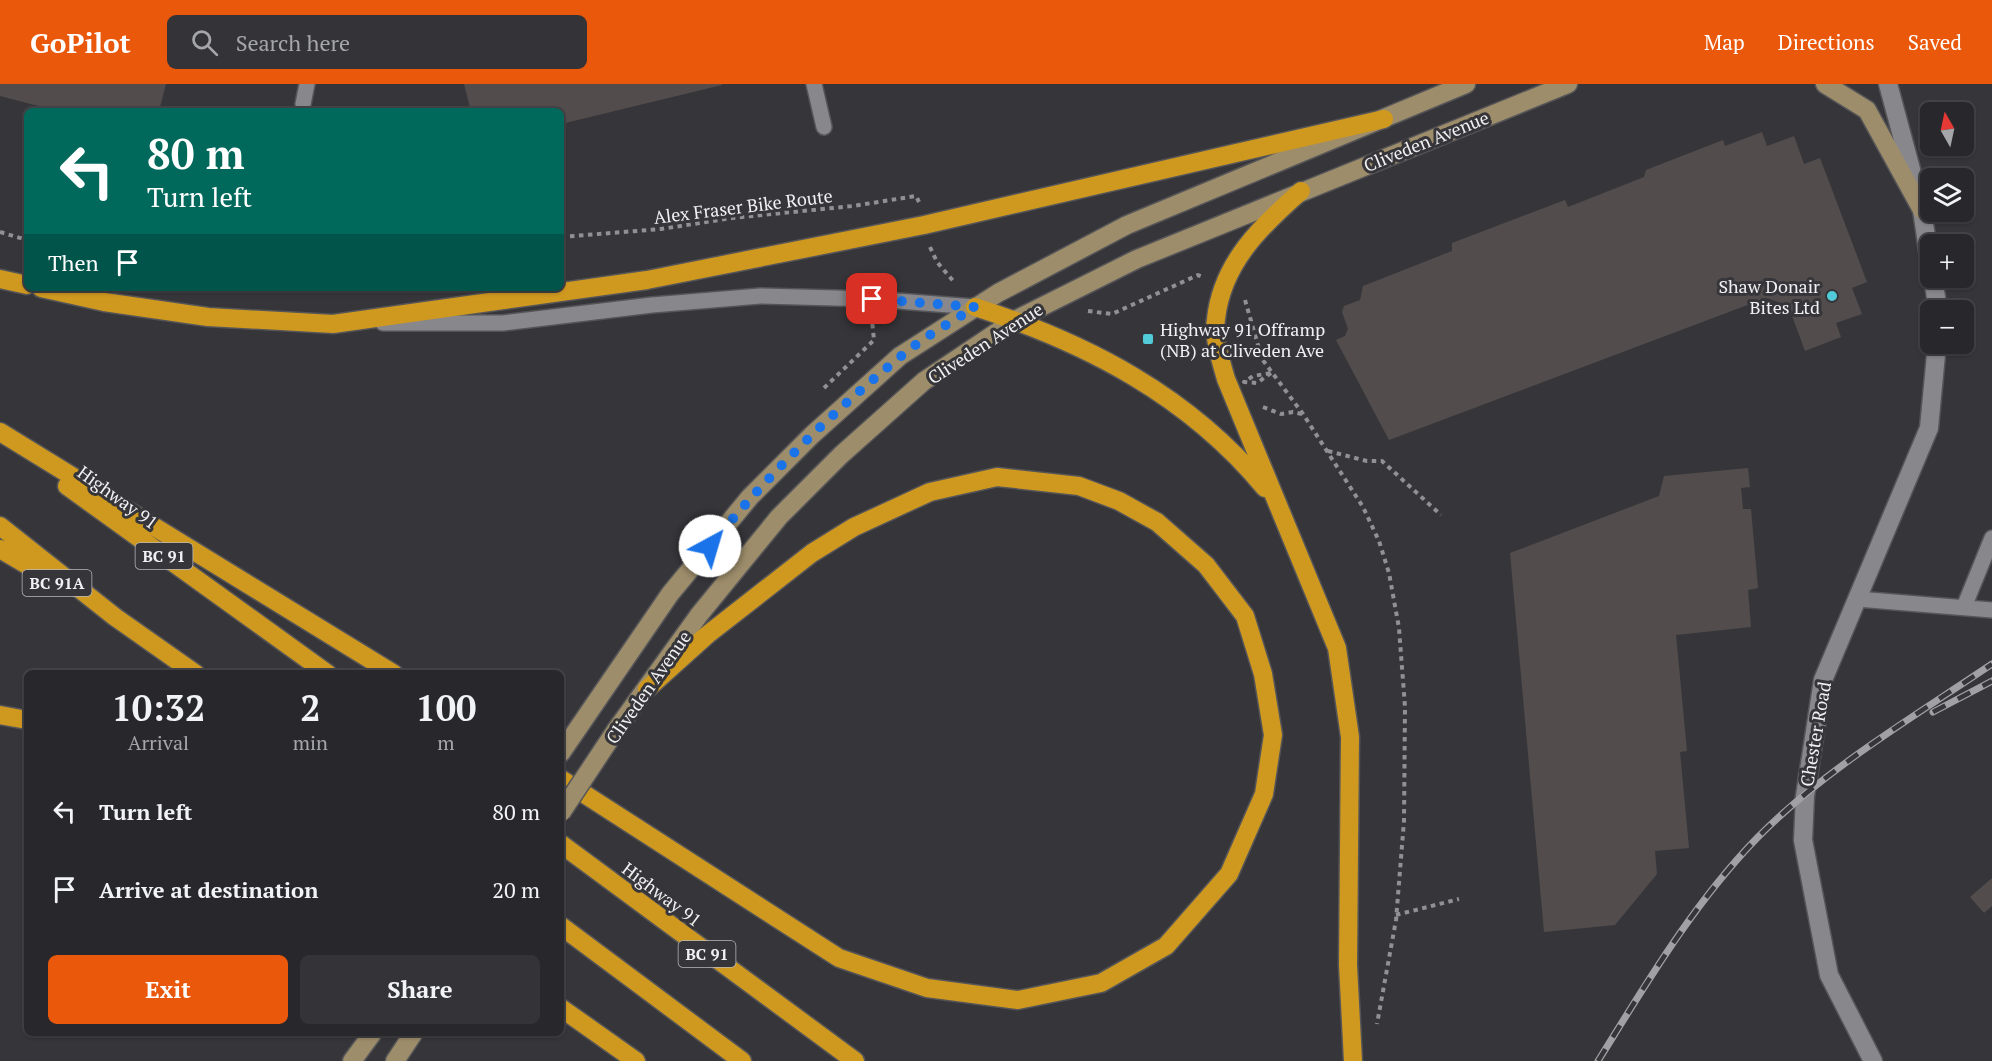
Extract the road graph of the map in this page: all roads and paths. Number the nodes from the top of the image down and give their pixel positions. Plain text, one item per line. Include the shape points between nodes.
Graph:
1 (307, 84) edge
2 (814, 84) edge
3 (1466, 84) edge
4 (1825, 84) edge
5 (1888, 84) edge
6 (1567, 85) edge
7 (303, 104) dead end
8 (1384, 119) junction
9 (824, 127) dead end
10 (1301, 191) junction
11 (1920, 203) edge
12 (920, 206) dead end
13 (1920, 206) edge
14 (0, 232) edge
15 (564, 237) edge
16 (24, 239) edge
17 (928, 242) dead end
18 (1198, 275) dead end
19 (0, 279) edge
20 (24, 284) edge
21 (961, 285) dead end
22 (54, 291) edge
23 (975, 307) junction
24 (1095, 313) dead end
25 (1015, 320) junction
26 (333, 324) junction
27 (1935, 354) edge
28 (1262, 374) joint
29 (1257, 405) dead end
30 (1303, 414) dead end
31 (0, 432) edge
32 (0, 438) edge
33 (1327, 451) dead end
34 (1276, 501) junction
35 (1441, 515) dead end
36 (0, 526) edge
37 (1992, 538) edge
38 (0, 549) edge
39 (1857, 599) junction
40 (1964, 607) junction
41 (1992, 610) edge
42 (115, 617) junction
43 (190, 670) edge
44 (322, 670) edge
45 (387, 670) edge
46 (647, 689) junction
47 (0, 716) edge
48 (24, 720) edge
49 (564, 748) edge
50 (564, 781) edge
51 (564, 808) edge
52 (564, 846) edge
53 (1459, 899) dead end
54 (1396, 915) dead end
55 (564, 928) edge
56 (564, 1010) edge
57 (370, 1036) edge
58 (412, 1036) edge
59 (351, 1061) edge
60 (395, 1061) edge
61 (636, 1061) edge
62 (742, 1061) edge
63 (855, 1061) edge
64 (1353, 1061) edge
65 (1872, 1061) edge

1 - 7 lane
2 - 9 lane
3 - 8 street, Cliveden Avenue
4 - 13 street via 1867,110
5 - 11 street
6 - 10 street, Cliveden Avenue
8 - 23 street, Cliveden Avenue via 1127,225
8 - 26 highway via 924,225 647,280
10 - 25 street, Cliveden Avenue via 1137,260
10 - 34 highway via 1261,227 1233,265 1224,283 1215,321 1226,379
12 - 15 path, Alex Fraser Bike Route via 916,196 661,230
14 - 16 path
17 - 21 path via 937,262
18 - 24 path via 1112,314
19 - 20 highway
22 - 26 highway via 208,317
23 - 25 highway
23 - 26 lane via 760,296 503,323
23 - 49 street, Cliveden Avenue via 900,356 750,497 670,594
25 - 34 highway via 1127,372 1175,401 1239,456
25 - 46 street, Cliveden Avenue via 924,381 779,517 699,615
27 - 39 street, Chester Road via 1929,428
28 - 28 path via 1247,378 1244,382 1257,383 1271,373
29 - 30 path via 1281,414
31 - 45 highway
32 - 44 highway, Highway 91 / BC 91
33 - 35 path via 1382,461
34 - 64 highway via 1337,648 1350,737 1348,965
36 - 42 highway
37 - 40 lane
38 - 42 highway, BC 91A
39 - 40 lane
39 - 65 street, Chester Road via 1822,680 1805,796 1803,840 1829,975
40 - 41 lane
42 - 43 highway
46 - 50 highway via 707,635 812,553 854,527 930,492 997,477 1079,486 1119,501 1156,522 1206,565 1245,616 1263,674 1273,735 1264,794 1229,874 1166,946 1101,983 1018,1000 927,988 839,958
46 - 51 street, Cliveden Avenue, bridge
47 - 48 highway
52 - 63 highway, Highway 91 / BC 91
53 - 54 path
55 - 62 highway
56 - 61 highway
57 - 59 street
58 - 60 street

